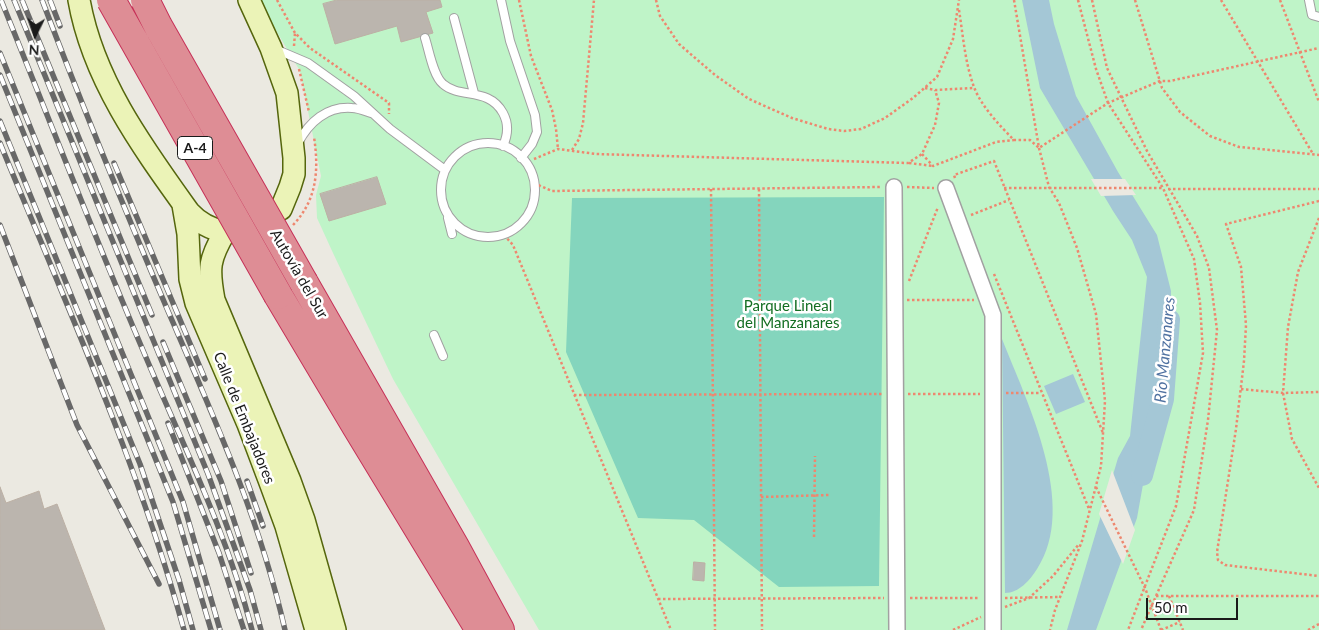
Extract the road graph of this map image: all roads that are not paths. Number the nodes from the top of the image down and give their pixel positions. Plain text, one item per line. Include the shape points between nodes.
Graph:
1 (80, 0) edge
2 (111, 0) edge
3 (145, 0) edge
4 (249, 0) edge
5 (501, 0) edge
6 (1309, 0) edge
7 (1319, 17) edge
8 (454, 18) dead end
9 (425, 38) dead end
10 (271, 48) junction
11 (474, 93) junction
12 (375, 115) junction
13 (504, 146) junction
14 (294, 151) junction
15 (524, 160) junction
16 (445, 170) junction
17 (952, 185) road end
18 (894, 187) road end
19 (184, 205) junction
20 (281, 209) dead end
21 (448, 216) junction
22 (452, 234) dead end
23 (434, 335) dead end
24 (443, 356) dead end
25 (356, 426) junction
26 (456, 547) junction
27 (316, 630) edge
28 (336, 630) edge
29 (460, 630) edge
30 (480, 630) edge
31 (500, 630) edge
32 (514, 630) edge
33 (897, 630) edge
34 (993, 630) edge

1 - 19 main road via 90,42 116,99 145,150
2 - 25 highway, Autovía del Sur / A-4, bridge
3 - 26 highway, Autovía del Sur / A-4, bridge
4 - 10 main road
5 - 15 lane via 510,41 535,115 537,132
6 - 7 lane via 1312,15
8 - 11 lane
9 - 11 lane via 438,79 444,86
10 - 12 lane via 308,63
10 - 14 main road via 287,93
11 - 13 lane via 499,106 506,118
12 - 14 lane via 353,108 333,110 305,129
12 - 16 lane
13 - 15 lane
13 - 16 lane via 483,143 468,147 454,157
14 - 20 main road via 294,174
15 - 21 lane via 534,183 534,199 529,214 518,227 504,235 482,238 470,235
16 - 21 lane via 440,185 441,201
17 - 34 street via 993,315 998,393
18 - 33 street via 898,300
19 - 27 main road, Calle de Embajadores via 190,279 196,303 271,485
19 - 28 main road, Calle de Embajadores via 202,224 226,232 212,257 210,275 214,300 290,480
21 - 22 lane
23 - 24 lane
25 - 29 highway
25 - 30 highway
26 - 31 highway
26 - 32 highway

